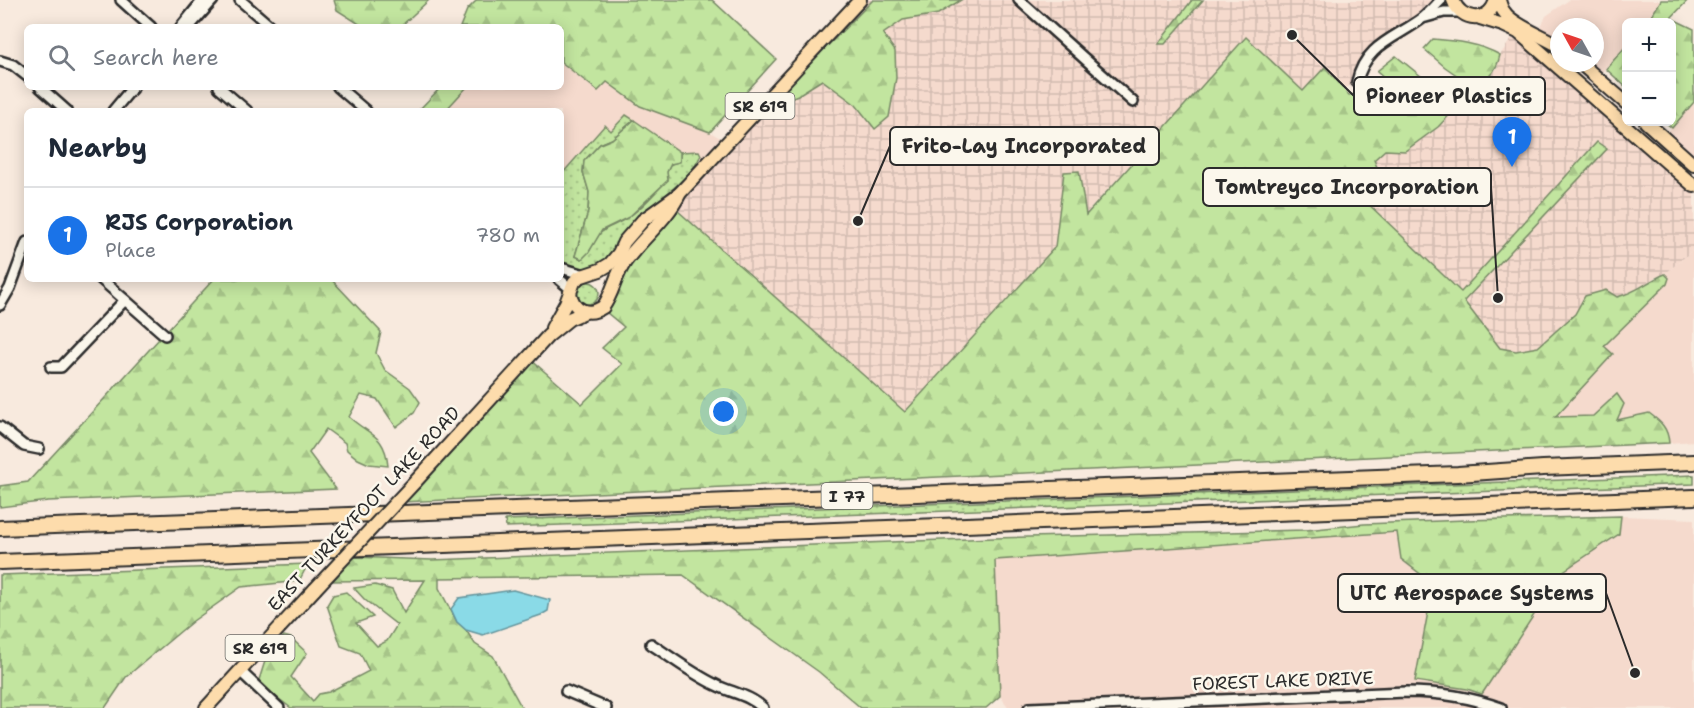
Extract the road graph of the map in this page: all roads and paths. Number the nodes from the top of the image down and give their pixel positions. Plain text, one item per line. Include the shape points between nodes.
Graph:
1 (121, 0) edge
2 (203, 0) edge
3 (213, 0) edge
4 (240, 0) edge
5 (860, 0) edge
6 (1019, 0) edge
7 (1441, 0) edge
8 (1453, 0) edge
9 (1498, 0) edge
10 (1460, 12) junction
11 (1424, 17) junction
12 (1479, 18) junction
13 (148, 24) edge
14 (183, 24) edge
15 (192, 24) edge
16 (268, 24) edge
17 (1550, 40) edge
18 (0, 61) edge
19 (1590, 72) edge
20 (24, 74) edge
21 (1357, 82) dead end
22 (43, 90) edge
23 (131, 90) edge
24 (222, 90) edge
25 (342, 90) edge
26 (1622, 100) edge
27 (1133, 102) dead end
28 (64, 108) edge
29 (116, 108) edge
30 (244, 108) edge
31 (362, 108) edge
32 (1650, 126) edge
33 (1694, 165) edge
34 (1694, 186) edge
35 (680, 193) junction
36 (24, 250) edge
37 (564, 269) edge
38 (588, 274) junction
39 (103, 282) edge
40 (562, 282) edge
41 (571, 291) junction
42 (609, 296) junction
43 (124, 300) junction
44 (0, 305) edge
45 (585, 312) junction
46 (165, 335) dead end
47 (548, 336) junction
48 (51, 367) dead end
49 (0, 427) edge
50 (39, 449) dead end
51 (1694, 456) edge
52 (1694, 462) edge
53 (1650, 463) junction
54 (1690, 498) edge
55 (0, 528) edge
56 (0, 562) edge
57 (651, 644) dead end
58 (240, 671) junction
59 (566, 691) dead end
60 (206, 708) edge
61 (279, 708) edge
62 (606, 708) edge
63 (763, 708) edge
64 (1029, 708) edge
65 (1501, 708) edge

1 - 13 street
2 - 14 street
3 - 15 street
4 - 16 street
5 - 35 main road, SR 619
6 - 27 street
7 - 11 street
8 - 10 main road
9 - 12 main road via 1492,10
9 - 17 main road via 1505,14 1515,22
10 - 11 street
10 - 12 main road
11 - 21 street via 1375,50 1360,68
12 - 34 main road via 1518,32
18 - 20 street
19 - 26 main road
22 - 28 street
23 - 29 street
24 - 30 street
25 - 31 street
32 - 33 main road
35 - 38 main road via 643,220 610,264
35 - 42 main road via 673,207 622,265
36 - 44 street
37 - 38 street
38 - 41 main road via 574,282
38 - 42 main road via 602,279
39 - 43 street
40 - 41 street
41 - 45 main road via 574,305
41 - 47 main road, EAST TURKEYFOOT LAKE ROAD
42 - 45 main road via 603,308
43 - 46 street
43 - 48 street via 61,367
45 - 47 main road, EAST TURKEYFOOT LAKE ROAD
47 - 58 main road, EAST TURKEYFOOT LAKE ROAD / SR 619, bridge
49 - 50 street via 24,446
51 - 53 highway
52 - 53 highway, I 77
53 - 55 highway, I 77 via 1458,474
54 - 56 highway, I 77
57 - 63 street via 696,675 755,700
58 - 60 main road, EAST TURKEYFOOT LAKE ROAD / SR 619
58 - 61 street
59 - 62 street
64 - 65 street, FOREST LAKE DRIVE via 1433,692

